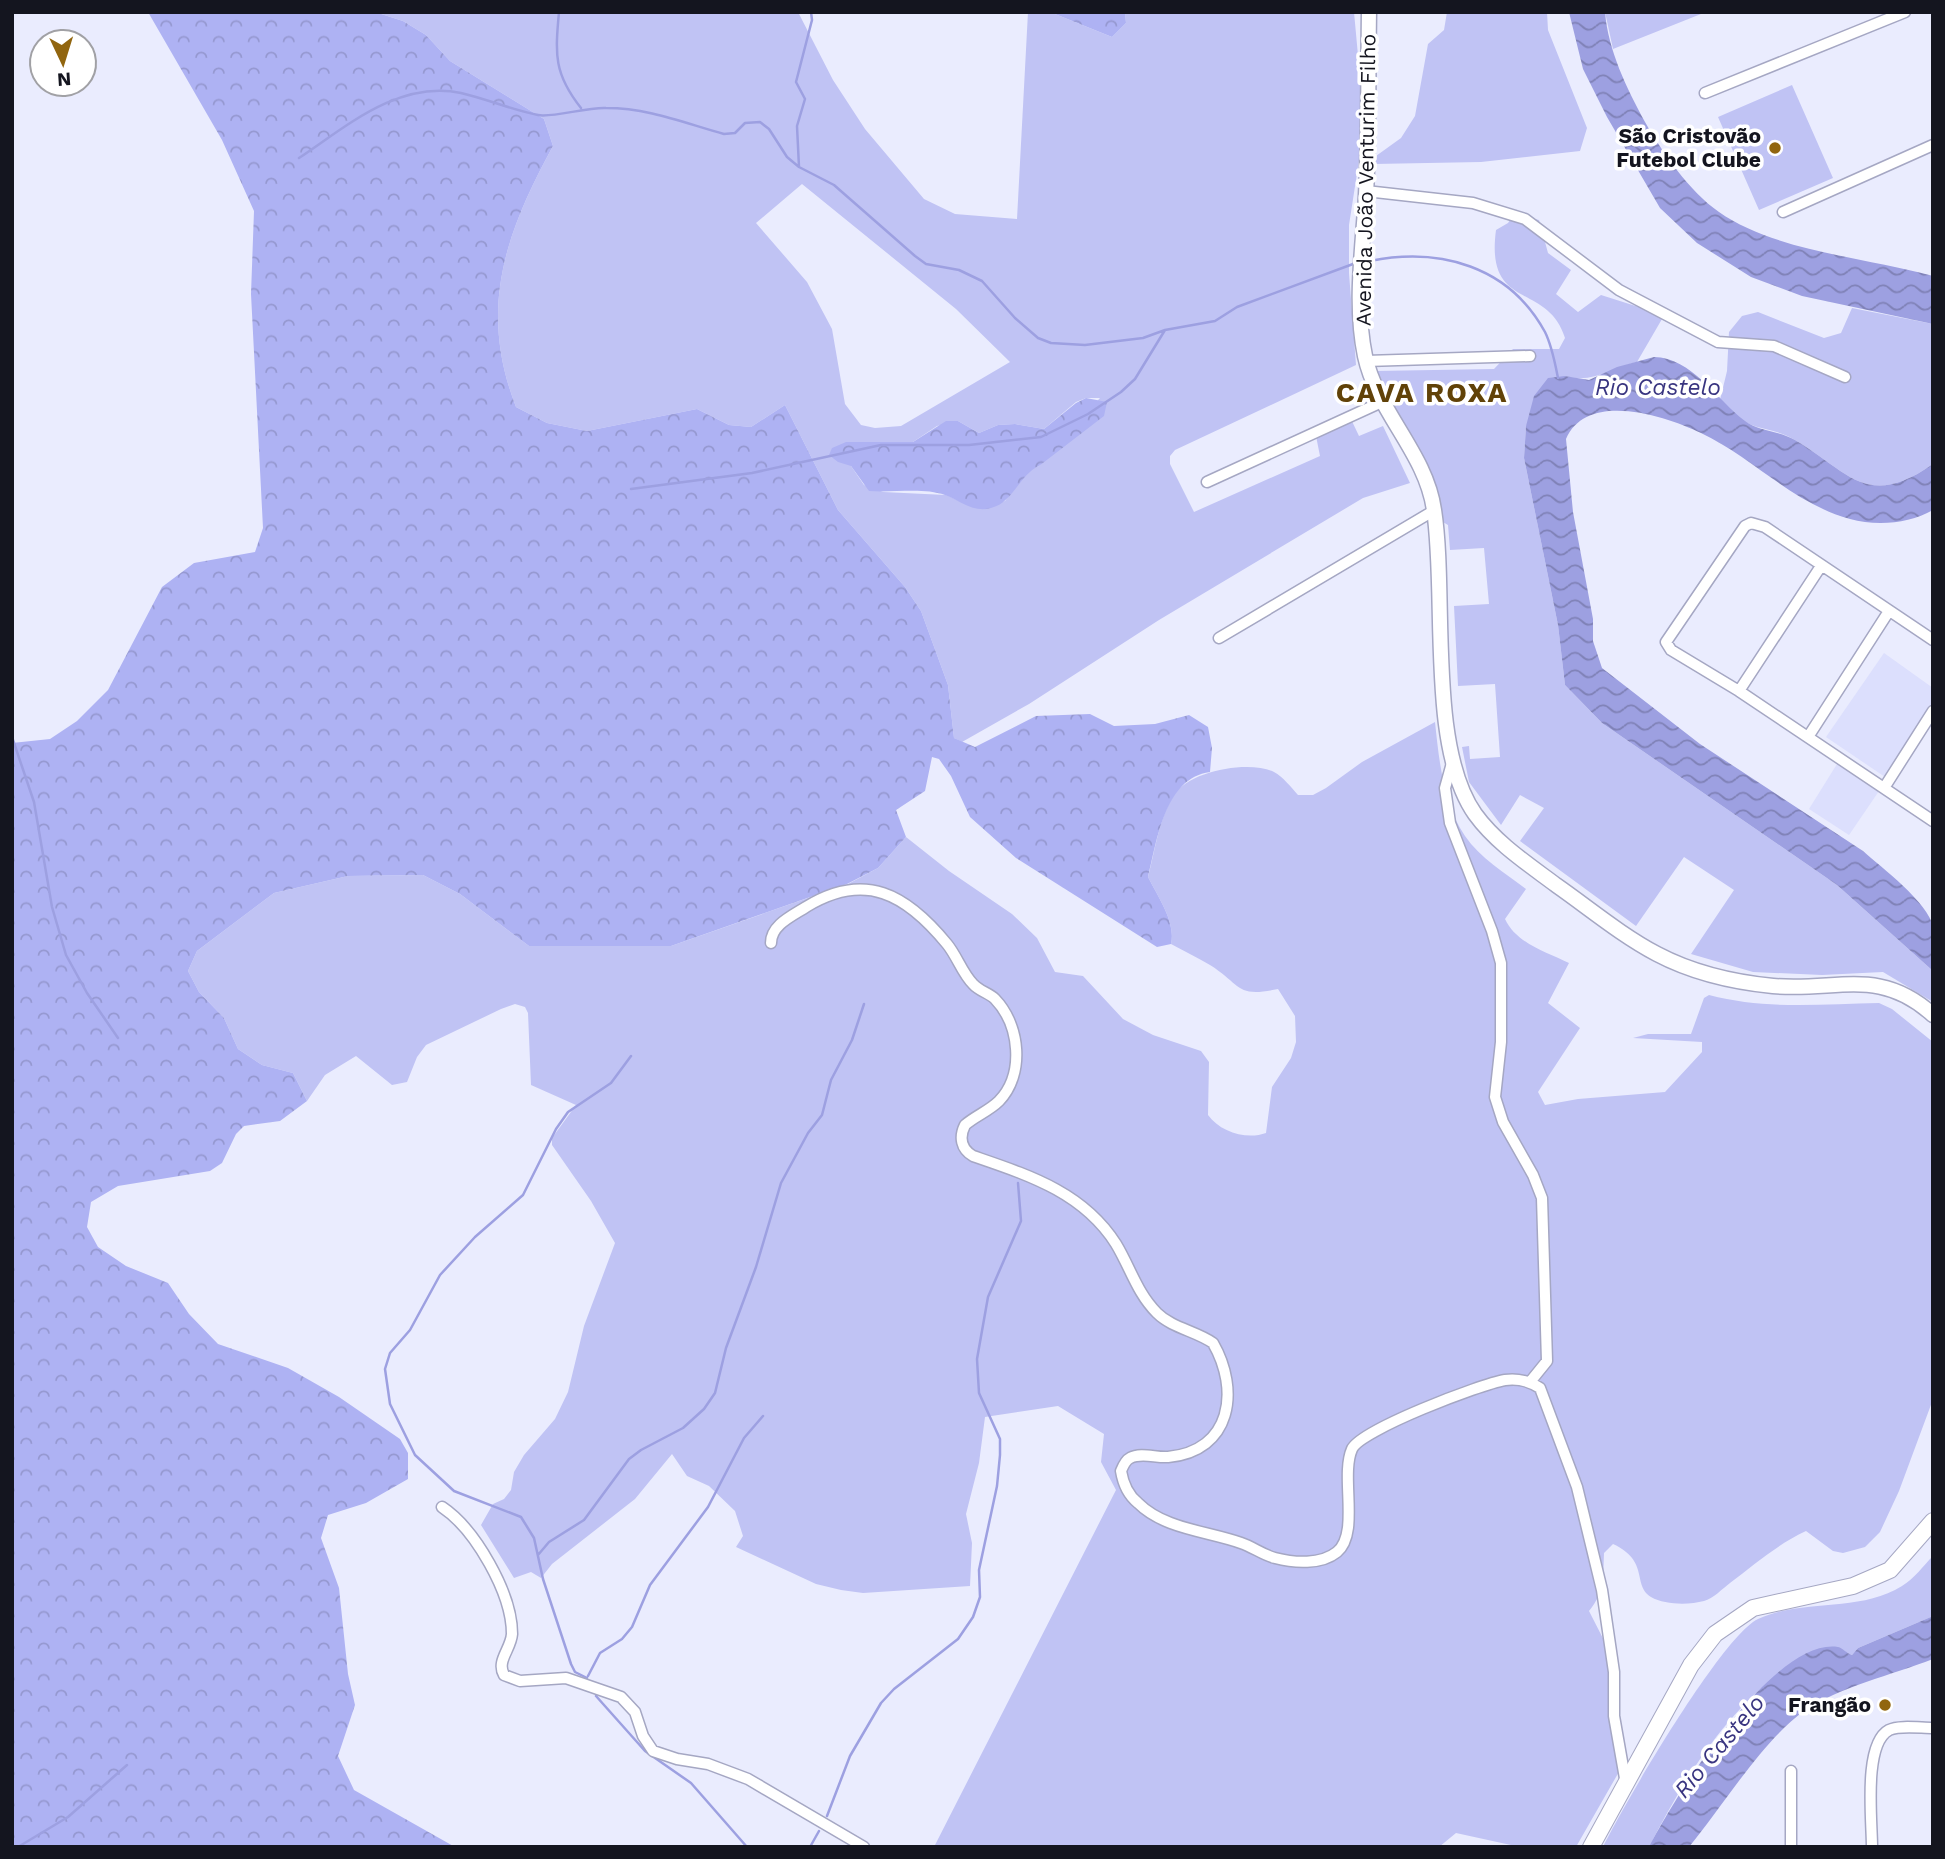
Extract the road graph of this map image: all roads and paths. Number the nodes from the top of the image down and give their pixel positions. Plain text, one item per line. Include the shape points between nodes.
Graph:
1 (1369, 12) edge
2 (1905, 12) edge
3 (1706, 93) dead end
4 (1933, 145) edge
5 (1366, 191) junction
6 (1783, 212) dead end
7 (1530, 356) dead end
8 (1367, 362) junction
9 (1845, 377) dead end
10 (1384, 401) junction
11 (1208, 482) dead end
12 (1434, 510) junction
13 (1821, 566) junction
14 (1889, 611) junction
15 (1219, 638) dead end
16 (1933, 640) edge
17 (1739, 691) junction
18 (1933, 711) edge
19 (1808, 737) junction
20 (1452, 763) junction
21 (1884, 788) junction
22 (1933, 821) edge
23 (771, 943) dead end
24 (1933, 1015) edge
25 (1530, 1382) junction
26 (442, 1507) dead end
27 (1933, 1521) edge
28 (1933, 1728) edge
29 (1791, 1771) dead end
30 (1626, 1785) junction
31 (864, 1847) edge
32 (1591, 1847) edge
33 (1791, 1847) edge
34 (1872, 1847) edge

1 - 5 street, Avenida João Venturim Filho
2 - 3 street
4 - 6 street
5 - 8 street, Avenida João Venturim Filho via 1360,304
5 - 9 street via 1474,203 1525,219 1619,290 1718,342 1774,346
7 - 8 street
8 - 10 street, Avenida João Venturim Filho
10 - 11 street
10 - 12 street, Avenida João Venturim Filho via 1420,466
12 - 15 street
12 - 20 street, Avenida João Venturim Filho
13 - 14 street
13 - 17 street
13 - 17 street via 1765,527 1745,526 1667,638 1668,646
14 - 16 street
14 - 19 street
17 - 19 street
18 - 21 street
19 - 21 street
20 - 24 street, Avenida João Venturim Filho via 1468,803 1500,841 1654,953 1709,975 1775,986 1881,985 1906,994
20 - 25 street via 1445,788 1450,823 1501,963 1501,1042 1495,1097 1542,1198 1546,1361
21 - 22 street
23 - 25 street via 777,927 821,898 840,891 875,889 888,893 933,929 973,985 993,997 1004,1011 1016,1039 1012,1081 998,1102 964,1125 964,1148 973,1156 1051,1184 1090,1214 1109,1233 1149,1303 1168,1322 1213,1343 1227,1373 1228,1414 1203,1444 1167,1457 1129,1458 1123,1465 1128,1491 1162,1520 1242,1543 1275,1558 1318,1561 1344,1544 1349,1527 1352,1448 1360,1440 1376,1429 1481,1387 1507,1380
25 - 30 street via 1547,1401 1589,1531 1606,1611 1614,1716
26 - 31 street via 467,1527 501,1589 512,1634 501,1665 504,1675 520,1681 566,1678 621,1698 635,1712 653,1751 748,1779
27 - 30 main road via 1890,1570 1853,1586 1753,1608 1715,1634 1690,1665
28 - 34 street via 1891,1729 1878,1738 1872,1755
29 - 33 street
30 - 32 main road

